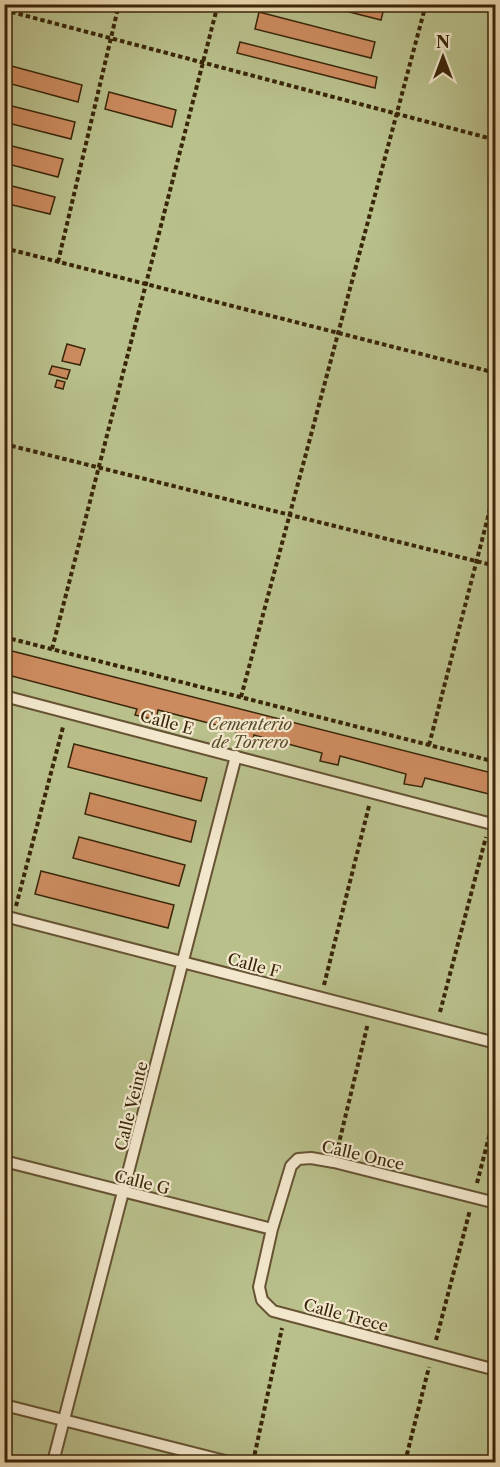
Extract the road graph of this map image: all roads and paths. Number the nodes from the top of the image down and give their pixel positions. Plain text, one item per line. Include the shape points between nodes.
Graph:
1 (119, 4) edge
2 (218, 4) edge
3 (426, 4) edge
4 (4, 10) edge
5 (110, 38) junction
6 (203, 63) junction
7 (397, 114) junction
8 (495, 140) edge
9 (5, 249) edge
10 (58, 262) junction
11 (146, 284) junction
12 (338, 333) junction
13 (495, 373) edge
14 (4, 444) edge
15 (99, 467) junction
16 (495, 486) edge
17 (290, 515) junction
18 (476, 562) junction
19 (495, 566) edge
20 (4, 637) edge
21 (52, 649) junction
22 (4, 696) edge
23 (241, 697) junction
24 (68, 711) junction
25 (429, 745) junction
26 (236, 756) junction
27 (495, 762) edge
28 (372, 792) junction
29 (492, 824) edge
30 (9, 917) edge
31 (4, 950) edge
32 (183, 962) junction
33 (321, 998) junction
34 (371, 1011) junction
35 (436, 1028) junction
36 (495, 1043) edge
37 (495, 1110) edge
38 (4, 1161) edge
39 (334, 1162) junction
40 (124, 1193) junction
41 (473, 1197) junction
42 (495, 1203) edge
43 (272, 1229) junction
44 (285, 1314) junction
45 (433, 1353) junction
46 (495, 1370) edge
47 (4, 1405) edge
48 (63, 1420) junction
49 (53, 1462) edge
50 (229, 1462) edge
51 (253, 1462) edge
52 (405, 1462) edge

1 - 5 path
2 - 6 path
3 - 7 path
4 - 5 path
5 - 6 path
5 - 10 path
6 - 7 path
6 - 11 path
7 - 8 path
7 - 12 path
9 - 10 path
10 - 11 path
11 - 12 path
11 - 15 path
12 - 13 path
12 - 17 path
14 - 15 path
15 - 17 path
15 - 21 path
16 - 18 path
17 - 18 path
17 - 23 path
18 - 19 path
18 - 25 path
20 - 21 path
21 - 23 path
22 - 24 lane, Calle E
23 - 25 path
24 - 26 lane, Calle E
24 - 30 path
25 - 27 path
26 - 28 lane, Calle E
26 - 32 lane, Calle Veinte
28 - 29 lane, Calle E
28 - 33 path
29 - 35 path
30 - 31 path
30 - 32 lane, Calle F
32 - 33 lane, Calle F
32 - 40 lane, Calle Veinte
33 - 34 lane, Calle F
34 - 35 lane, Calle F
34 - 39 path
35 - 36 lane, Calle F
37 - 41 path
38 - 40 lane, Calle G
39 - 41 lane, Calle Once
39 - 43 lane, Calle Once via 298,1159 291,1166
40 - 43 lane, Calle G
40 - 48 lane, Calle Veinte
41 - 42 lane, Calle Once
41 - 45 path
43 - 44 lane, Calle Trece via 259,1287 262,1300 273,1311
44 - 45 lane, Calle Trece
44 - 51 path
45 - 46 lane, Calle Trece
45 - 52 path
47 - 48 lane
48 - 49 lane, Calle Veinte
48 - 50 lane

